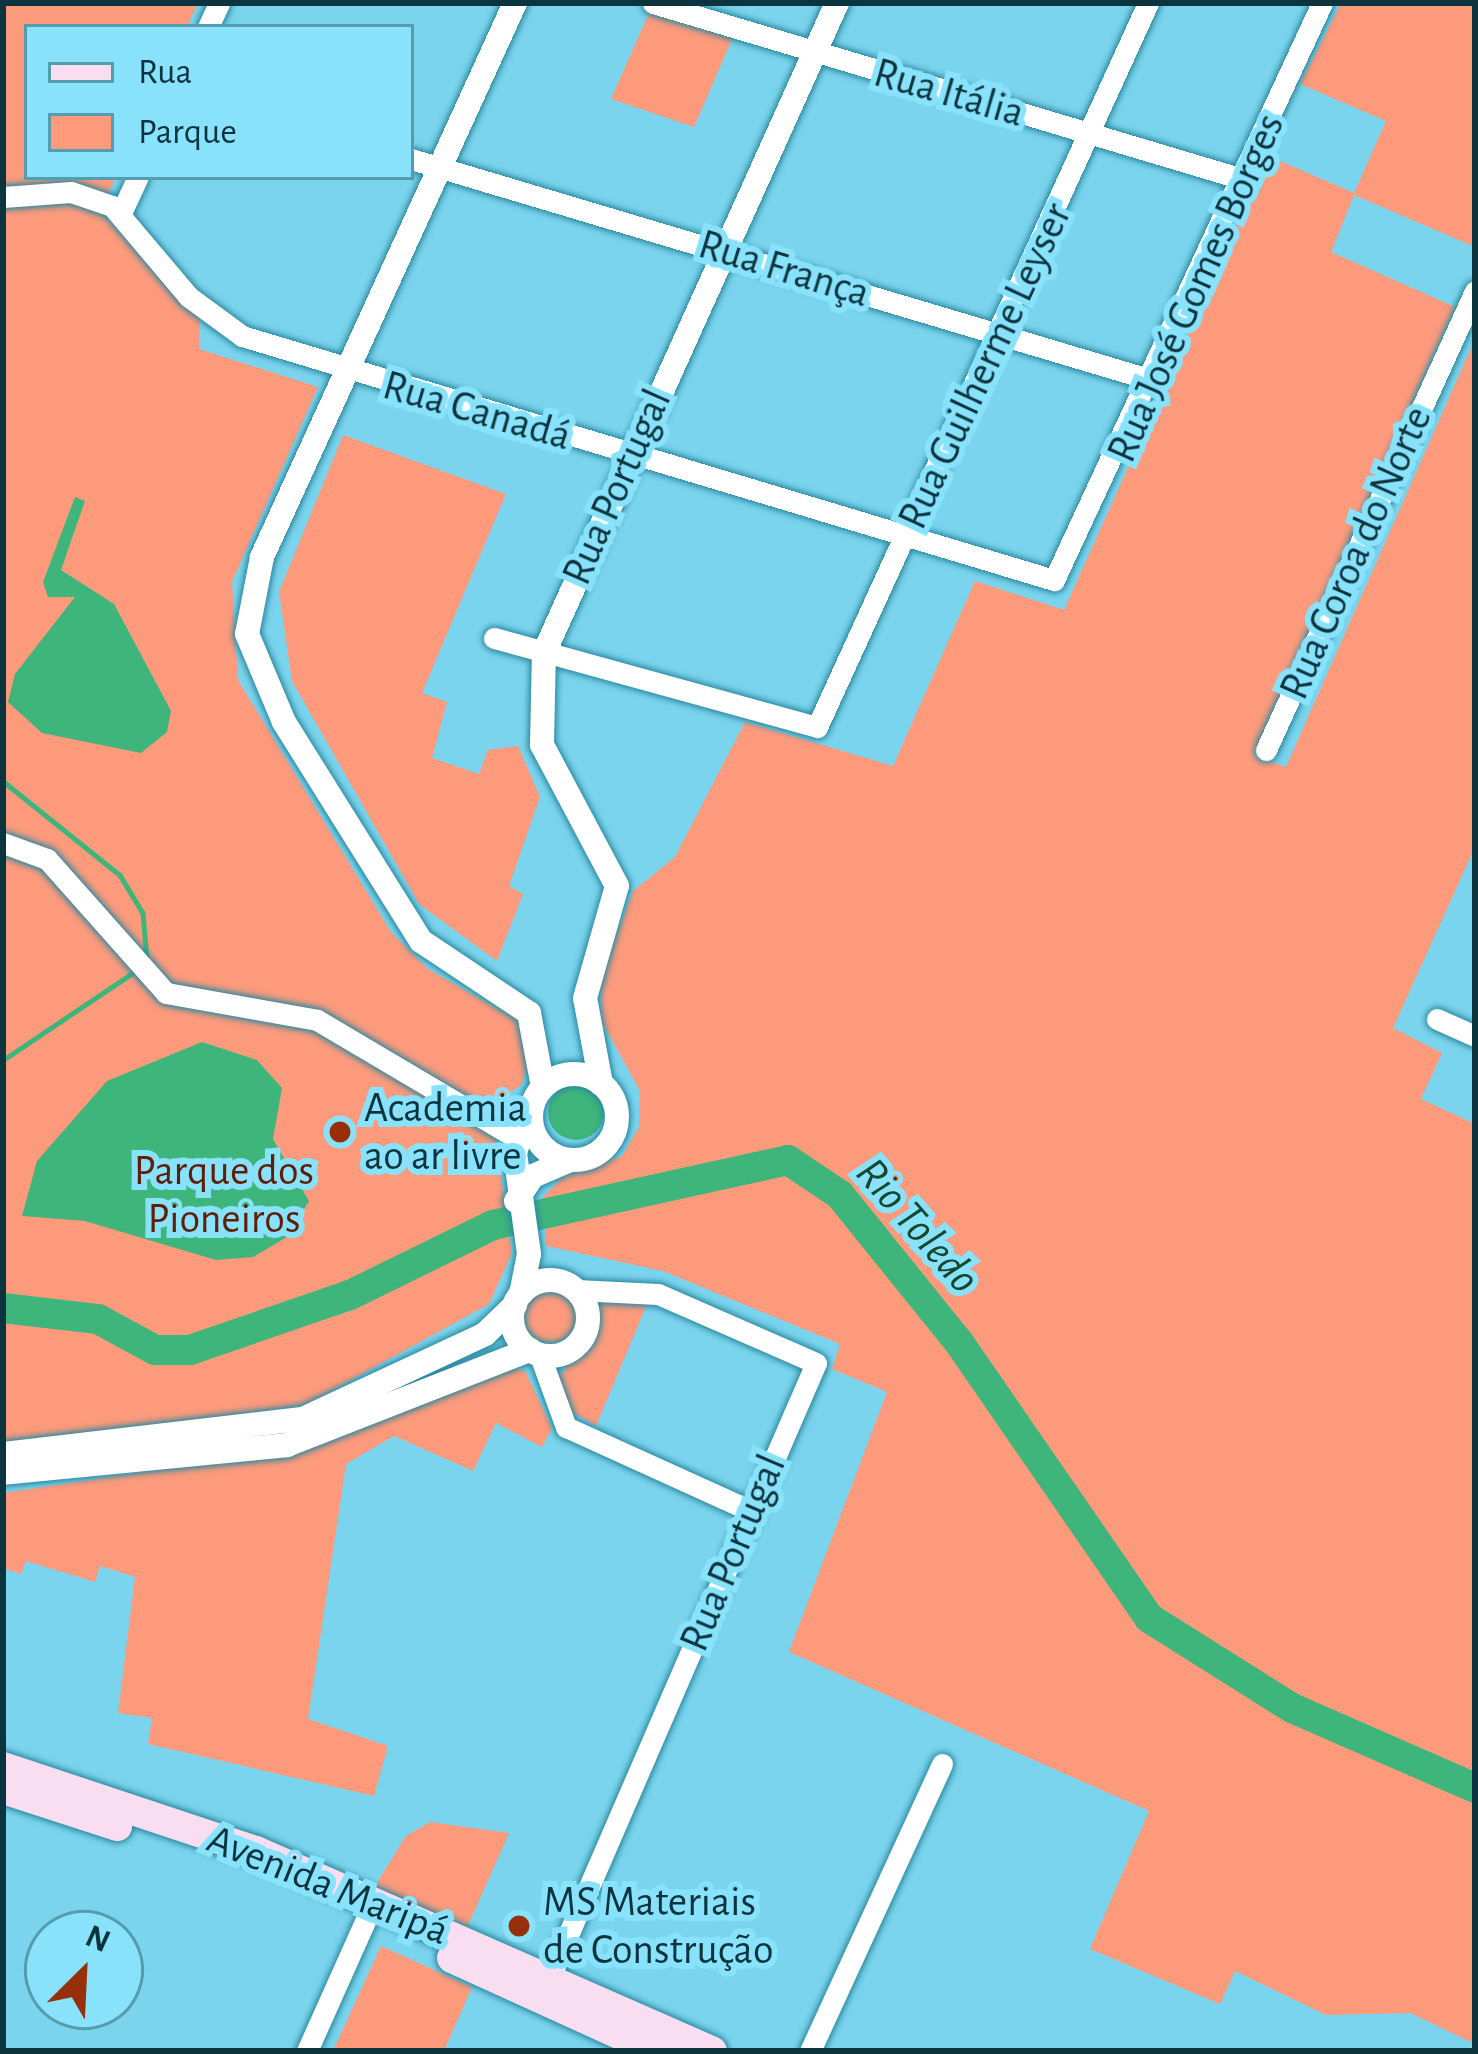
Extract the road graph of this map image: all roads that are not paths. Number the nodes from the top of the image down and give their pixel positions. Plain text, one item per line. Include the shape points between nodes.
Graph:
1 (515, 3) edge
2 (652, 3) edge
3 (837, 3) edge
4 (1148, 3) edge
5 (1322, 3) edge
6 (815, 53) junction
7 (1090, 135) junction
8 (414, 161) edge
9 (440, 168) junction
10 (137, 180) edge
11 (1246, 180) junction
12 (3, 197) edge
13 (121, 213) junction
14 (723, 251) junction
15 (1475, 291) edge
16 (1001, 334) junction
17 (349, 374) junction
18 (1156, 381) junction
19 (630, 457) junction
20 (906, 539) junction
21 (1066, 572) joint
22 (494, 638) dead end
23 (544, 653) junction
24 (1267, 750) dead end
25 (3, 843) edge
26 (1437, 1019) dead end
27 (1475, 1036) edge
28 (601, 1084) junction
29 (530, 1112) junction
30 (570, 1160) junction
31 (517, 1203) junction
32 (527, 1244) junction
33 (565, 1285) junction
34 (518, 1299) junction
35 (535, 1351) junction
36 (3, 1454) edge
37 (3, 1473) edge
38 (752, 1511) junction
39 (942, 1764) dead end
40 (3, 1766) edge
41 (3, 1789) edge
42 (366, 1918) junction
43 (549, 1979) junction
44 (307, 2051) edge
45 (656, 2051) edge
46 (712, 2051) edge
47 (810, 2051) edge

1 - 9 street
2 - 6 street, Rua Itália
3 - 6 street, Rua Portugal
4 - 7 street, Rua Guilherme Leyser
5 - 11 street, Rua José Gomes Borges
6 - 7 street, Rua Itália
6 - 14 street, Rua Portugal
7 - 11 street, Rua Itália
7 - 16 street, Rua Guilherme Leyser
8 - 9 street, Rua França
9 - 14 street, Rua França
9 - 17 street
10 - 13 street
11 - 18 street, Rua José Gomes Borges
12 - 13 street, Rua Canadá via 70,192
13 - 17 street, Rua Canadá via 210,317
14 - 16 street, Rua França
14 - 19 street, Rua Portugal
15 - 24 street, Rua Coroa do Norte
16 - 18 street, Rua França
16 - 20 street, Rua Guilherme Leyser
17 - 19 street, Rua Canadá
17 - 29 street via 262,556 248,634 284,722 421,941 529,1013
18 - 21 street, Rua José Gomes Borges
19 - 20 street, Rua Canadá
19 - 23 street, Rua Portugal
20 - 21 street, Rua Canadá via 1054,580
20 - 23 street, Rua Guilherme Leyser via 817,727
22 - 23 street
23 - 28 street, Rua Portugal via 542,745 617,886 588,979
25 - 29 street via 47,859 146,976 181,1000 317,1019 470,1108
26 - 27 street
28 - 29 street via 565,1075
28 - 30 street via 616,1106 614,1133 597,1154
29 - 30 street via 538,1142
29 - 31 street
30 - 31 street via 532,1177
31 - 32 street
32 - 33 street
32 - 34 street
33 - 34 street
33 - 35 street via 584,1335 567,1352
33 - 38 street, Rua Portugal via 641,1289 814,1359
34 - 35 street via 514,1330
34 - 36 street via 485,1334 303,1419
35 - 37 street via 287,1445
35 - 38 street via 566,1427
38 - 43 street, Rua Portugal
39 - 47 street
40 - 43 main road, Avenida Maripá via 256,1851
41 - 42 main road, Avenida Maripá
42 - 44 street
42 - 45 main road, Avenida Maripá
43 - 46 main road, Avenida Maripá

